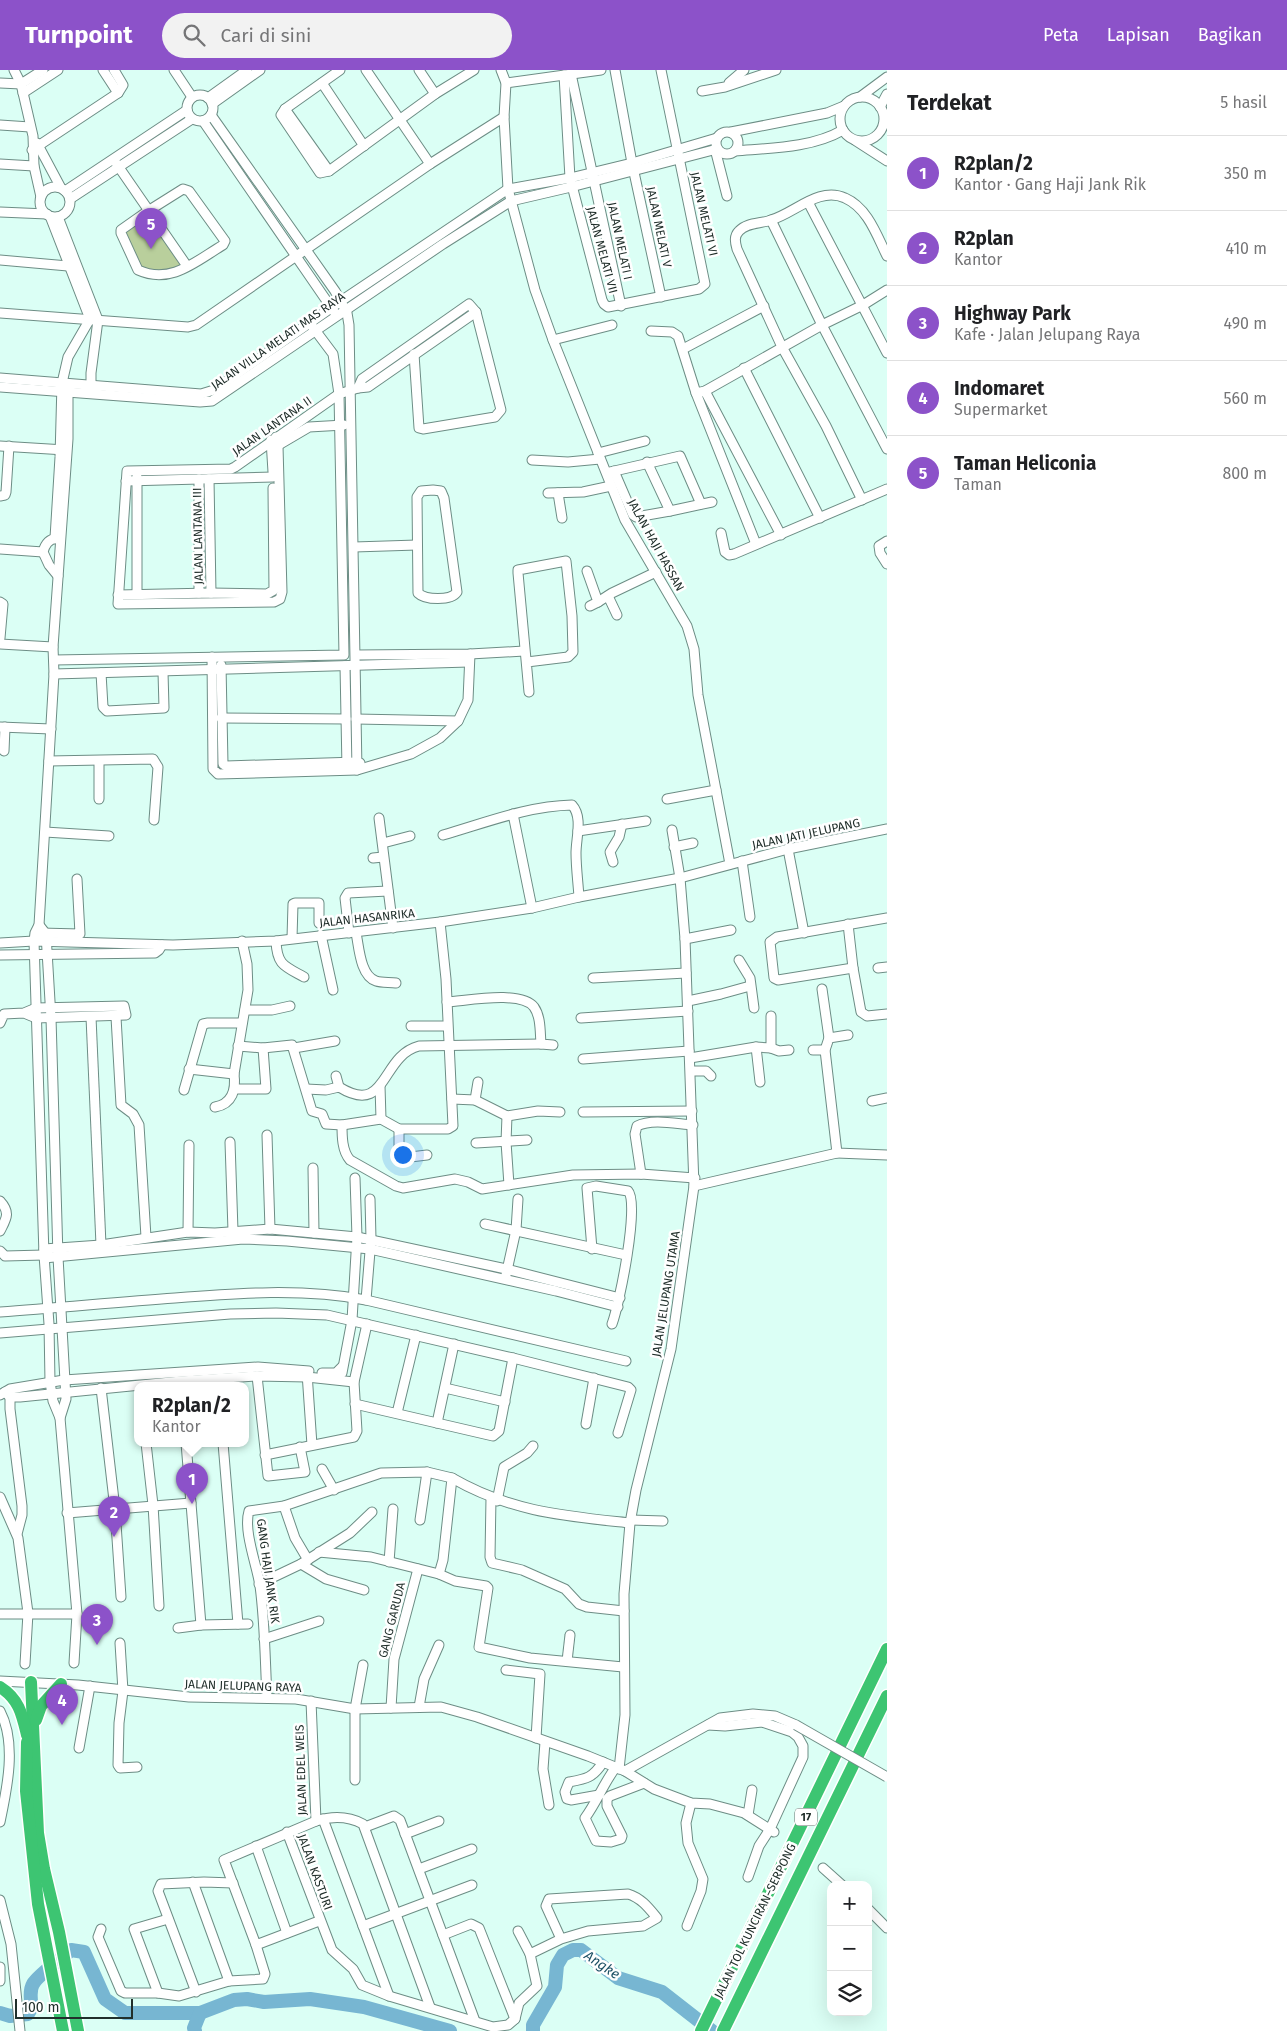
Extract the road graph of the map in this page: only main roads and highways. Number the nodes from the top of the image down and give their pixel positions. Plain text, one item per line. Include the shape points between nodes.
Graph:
1 (887, 1649) edge
2 (28, 1682) road end
3 (61, 1684) road end
4 (0, 1687) edge
5 (887, 1696) edge
6 (30, 1731) junction
7 (63, 2031) edge
8 (78, 2031) edge
9 (701, 2031) edge
10 (723, 2031) edge

1 - 9 highway, JALAN TOL KUNCIRAN–SERPONG / 17
2 - 6 highway
3 - 6 highway via 41,1706
4 - 6 highway via 15,1699
5 - 10 highway, JALAN TOL KUNCIRAN–SERPONG / 17
6 - 7 highway via 26,1791 38,1904
6 - 8 highway via 38,1833

